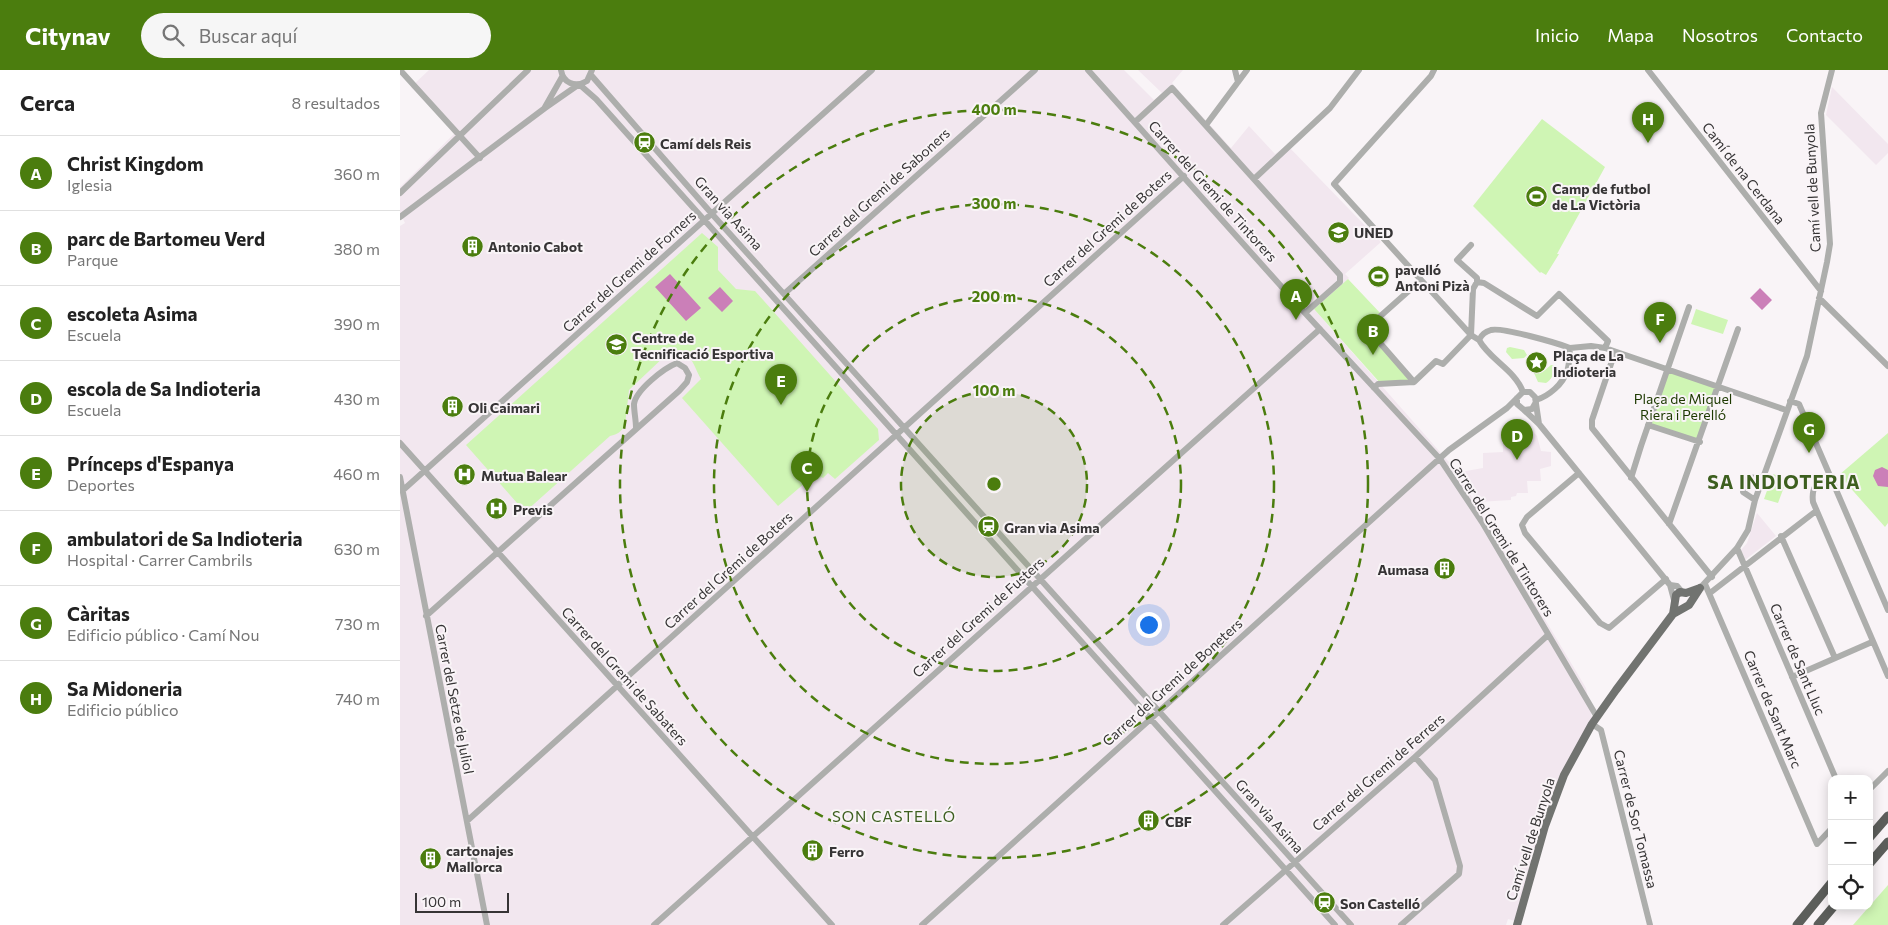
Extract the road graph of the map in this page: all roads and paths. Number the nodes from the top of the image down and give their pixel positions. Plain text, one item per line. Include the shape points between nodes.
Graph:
1 (400, 70) edge
2 (528, 70) edge
3 (872, 70) edge
4 (1035, 70) edge
5 (1088, 70) edge
6 (1235, 70) edge
7 (1247, 70) edge
8 (1359, 70) edge
9 (1434, 70) edge
10 (1648, 70) edge
11 (1832, 70) edge
12 (592, 72) edge
13 (562, 73) edge
14 (1238, 82) junction
15 (579, 85) junction
16 (545, 108) junction
17 (1135, 122) junction
18 (1206, 126) junction
19 (460, 134) junction
20 (480, 158) junction
21 (1184, 176) junction
22 (1254, 179) junction
23 (400, 193) edge
24 (712, 214) junction
25 (400, 217) edge
26 (704, 220) junction
27 (1472, 245) dead end
28 (1421, 280) junction
29 (1477, 282) junction
30 (784, 294) junction
31 (1820, 294) junction
32 (1689, 307) dead end
33 (1305, 313) junction
34 (1320, 329) junction
35 (1738, 330) dead end
36 (1471, 335) junction
37 (1479, 340) junction
38 (1570, 348) junction
39 (1605, 348) junction
40 (1615, 352) junction
41 (1888, 366) edge
42 (1667, 370) junction
43 (1414, 382) junction
44 (1718, 387) junction
45 (1374, 388) junction
46 (1524, 392) junction
47 (1517, 398) junction
48 (1536, 401) junction
49 (1790, 401) junction
50 (1507, 408) junction
51 (1522, 410) junction
52 (1786, 410) junction
53 (1539, 424) junction
54 (1648, 425) junction
55 (636, 428) junction
56 (905, 428) junction
57 (897, 435) junction
58 (1700, 442) junction
59 (400, 443) edge
60 (1440, 459) junction
61 (425, 471) junction
62 (1579, 473) junction
63 (1830, 474) junction
64 (400, 477) edge
65 (1763, 477) junction
66 (1631, 478) junction
67 (402, 491) junction
68 (1755, 500) junction
69 (1816, 511) junction
70 (1670, 524) junction
71 (1782, 536) junction
72 (1737, 548) junction
73 (498, 552) junction
74 (1744, 565) junction
75 (1712, 577) junction
76 (1040, 578) junction
77 (1668, 582) junction
78 (1031, 586) junction
79 (1702, 586) junction
80 (1684, 592) junction
81 (1710, 593) junction
82 (1691, 600) junction
83 (1674, 601) junction
84 (1682, 608) junction
85 (1888, 610) edge
86 (1674, 614) junction
87 (426, 616) junction
88 (1548, 636) junction
89 (1872, 642) junction
90 (1835, 658) junction
91 (1888, 676) edge
92 (1792, 677) junction
93 (617, 686) junction
94 (1158, 711) junction
95 (1150, 718) junction
96 (1595, 720) junction
97 (1415, 757) junction
98 (1888, 771) edge
99 (1834, 775) edge
100 (1873, 786) edge
101 (1888, 816) edge
102 (467, 821) junction
103 (1828, 832) edge
104 (1873, 833) edge
105 (752, 837) junction
106 (1888, 842) edge
107 (1873, 859) edge
108 (1294, 862) junction
109 (1286, 869) junction
110 (1828, 887) edge
111 (1831, 910) edge
112 (487, 925) edge
113 (654, 925) edge
114 (832, 925) edge
115 (922, 925) edge
116 (1223, 925) edge
117 (1336, 925) edge
118 (1351, 925) edge
119 (1401, 925) edge
120 (1517, 925) edge
121 (1650, 925) edge
122 (1797, 925) edge
123 (1818, 925) edge

1 - 19 street
2 - 19 street
3 - 24 street, Carrer del Gremi de Forners
4 - 30 street, Carrer del Gremi de Saboners
5 - 17 street, Carrer del Gremi de Tintorers
6 - 14 street
7 - 14 street
8 - 22 street via 1330,108
9 - 28 street via 1334,184
10 - 31 street, Camí de na Cerdana
11 - 31 street, Camí vell de Bunyola via 1821,113 1830,244
12 - 15 street via 587,81
12 - 24 street, Gran via Asima
13 - 15 street, Gran via Asima via 569,83
13 - 16 street
14 - 18 street
15 - 16 street
15 - 26 street, Gran via Asima via 596,99
16 - 20 street
17 - 18 street via 1172,88
17 - 21 street, Carrer del Gremi de Tintorers
18 - 22 street
19 - 20 street
19 - 23 street
20 - 25 street
21 - 33 street, Carrer del Gremi de Tintorers
21 - 56 street, Carrer del Gremi de Boters
22 - 33 street via 1340,275 1340,282
24 - 26 street, Carrer del Gremi de Forners
24 - 30 street, Gran via Asima
26 - 57 street, Gran via Asima
26 - 61 street, Carrer del Gremi de Forners
27 - 29 street via 1457,260 1477,278
28 - 36 street
28 - 43 street via 1367,328
29 - 36 street via 1473,289
29 - 39 street via 1484,283 1537,316 1559,294 1608,341
30 - 56 street, Gran via Asima
31 - 41 street, Camí de na Cerdana
31 - 49 street, Camí vell de Bunyola via 1806,356
32 - 42 street
33 - 34 street, Carrer del Gremi de Tintorers
34 - 45 street, Carrer del Gremi de Tintorers
34 - 76 street, Carrer del Gremi de Fusters
35 - 44 street
36 - 37 street
36 - 43 street via 1443,364 1436,361
37 - 38 street via 1493,329
37 - 46 street
38 - 39 street
38 - 48 street via 1568,371 1560,384
39 - 40 street
40 - 42 street
40 - 66 street via 1592,428
42 - 44 street
42 - 54 street
43 - 45 street via 1378,384
44 - 52 street
44 - 58 street
45 - 60 street, Carrer del Gremi de Tintorers
46 - 47 street
46 - 48 street via 1530,392
47 - 50 street
47 - 51 street
48 - 51 street via 1532,409
48 - 53 street
49 - 52 street, Camí vell de Bunyola
49 - 63 street via 1799,404
50 - 51 street
50 - 60 street, Carrer del Gremi de Boneters
51 - 53 street
52 - 65 street, Camí vell de Bunyola
53 - 62 street
54 - 58 street
54 - 66 street
55 - 55 street via 687,382 690,375 685,368 677,363 667,367 639,392 634,402
55 - 73 street
56 - 57 street, Carrer del Gremi de Boters
56 - 76 street, Gran via Asima
57 - 78 street, Gran via Asima
57 - 93 street, Carrer del Gremi de Boters
58 - 70 street
59 - 61 street, Carrer del Gremi de Sabaters
60 - 88 street, Carrer del Gremi de Tintorers via 1482,522
60 - 94 street, Carrer del Gremi de Boneters
61 - 67 street, Carrer del Gremi de Forners
61 - 73 street, Carrer del Gremi de Sabaters
62 - 77 street
62 - 77 street via 1527,518 1522,525 1525,533 1600,623 1609,628
63 - 69 street via 1814,486 1812,493
63 - 85 street
64 - 67 street, Carrer del Setze de Juliol
65 - 68 street, Camí vell de Bunyola
65 - 68 street via 1748,478 1744,483 1743,492
66 - 70 street
67 - 87 street, Carrer del Setze de Juliol
68 - 72 street, Camí vell de Bunyola via 1748,530
69 - 71 street
69 - 89 street
70 - 75 street
71 - 74 street
71 - 90 street
72 - 74 street, Carrer de Sant Lluc
72 - 75 street, Camí vell de Bunyola
73 - 87 street
73 - 93 street, Carrer del Gremi de Sabaters
74 - 81 street
74 - 92 street, Carrer de Sant Lluc
75 - 79 street, Camí vell de Bunyola
76 - 78 street, Carrer del Gremi de Fusters
76 - 94 street, Gran via Asima
77 - 80 street
77 - 83 street
78 - 95 street, Gran via Asima
78 - 105 street, Carrer del Gremi de Fusters
79 - 80 main road
79 - 81 street, Carrer de Sant Marc
79 - 82 main road
80 - 82 main road
80 - 83 main road via 1678,593
81 - 103 street, Carrer de Sant Marc via 1817,844
82 - 84 main road via 1687,607
83 - 84 main road
83 - 86 main road
84 - 86 main road, Camí vell de Bunyola
86 - 96 main road, Camí vell de Bunyola
87 - 102 street, Carrer del Setze de Juliol
88 - 96 street, Carrer del Gremi de Tintorers
88 - 97 street, Carrer del Gremi de Ferrers
89 - 90 street
89 - 91 street
90 - 92 street
92 - 99 street, Carrer de Sant Lluc
93 - 102 street, Carrer del Gremi de Boters
93 - 105 street, Carrer del Gremi de Sabaters
94 - 95 street, Carrer del Gremi de Boneters
94 - 108 street, Gran via Asima
95 - 109 street, Gran via Asima
95 - 115 street, Carrer del Gremi de Boneters
96 - 120 main road, Camí vell de Bunyola via 1564,775 1545,826
96 - 121 street, Carrer de Sor Tomassa via 1601,730
97 - 108 street, Carrer del Gremi de Ferrers
97 - 119 street via 1435,780 1460,866 1458,874
98 - 100 street
101 - 104 highway
102 - 112 street, Carrer del Setze de Juliol
105 - 113 street, Carrer del Gremi de Fusters
105 - 114 street, Carrer del Gremi de Sabaters
106 - 107 highway
108 - 109 street, Carrer del Gremi de Ferrers
108 - 118 street, Gran via Asima
109 - 116 street, Carrer del Gremi de Ferrers
109 - 117 street, Gran via Asima
110 - 122 highway
111 - 123 highway

